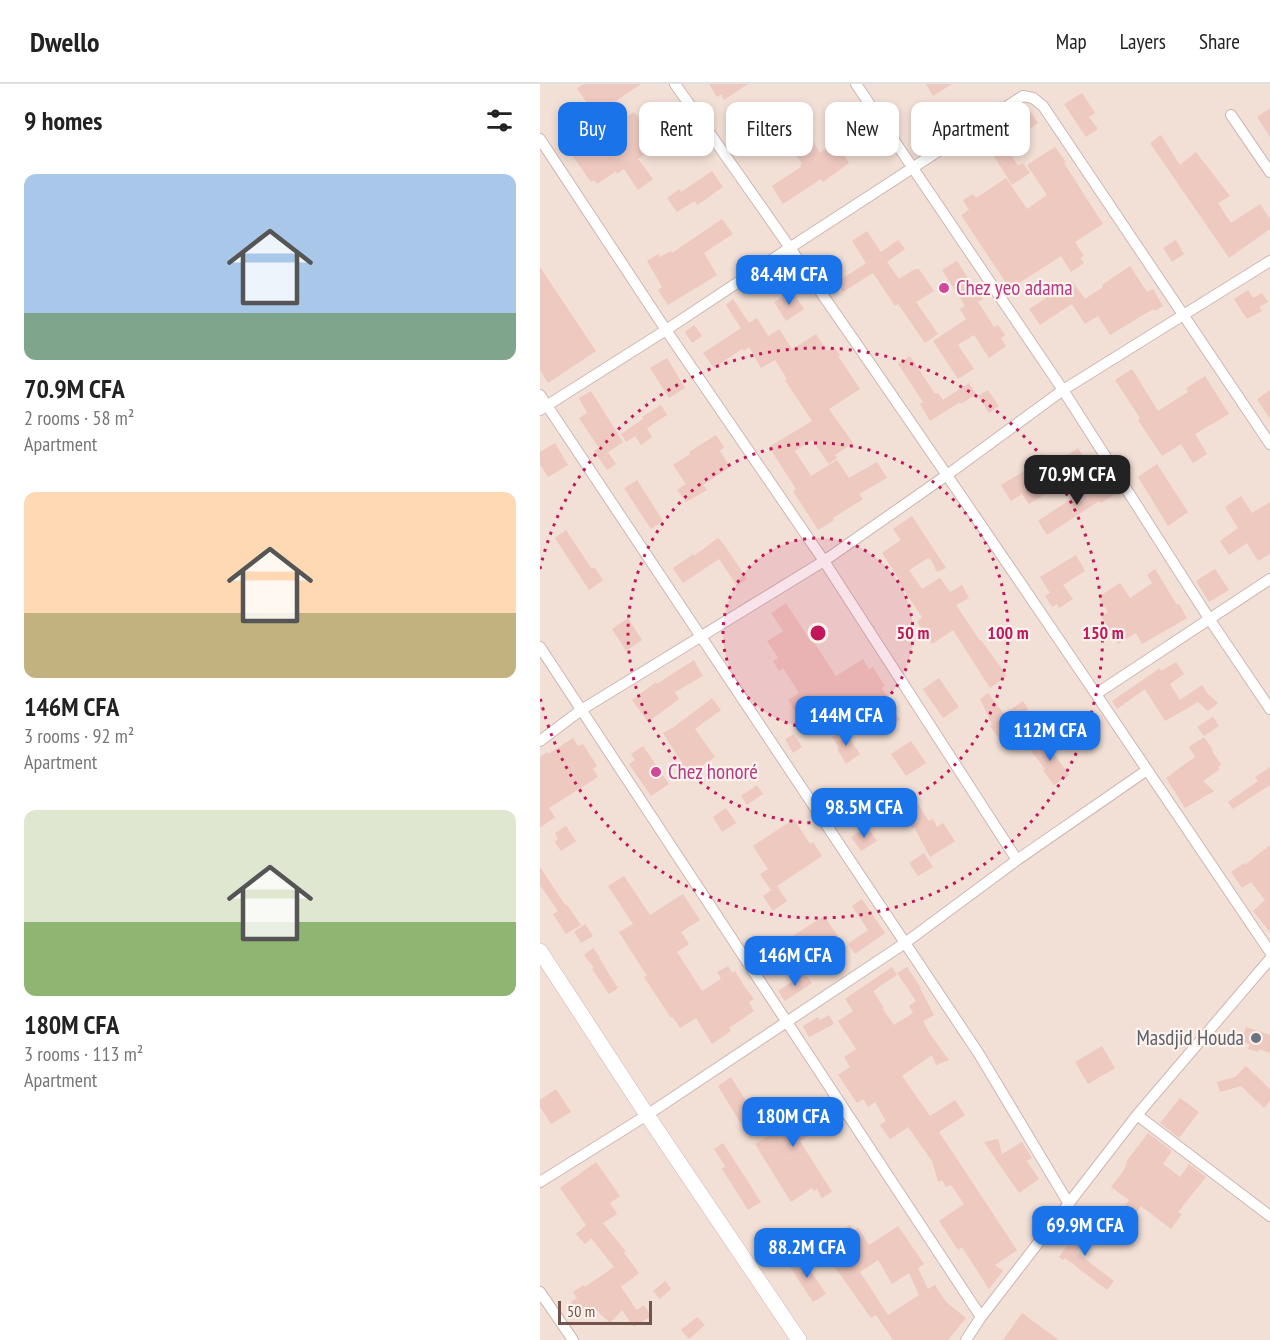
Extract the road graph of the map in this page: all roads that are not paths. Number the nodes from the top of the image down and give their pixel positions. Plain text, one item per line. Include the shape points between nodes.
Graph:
1 (675, 84) edge
2 (856, 84) edge
3 (1231, 115) dead end
4 (540, 139) edge
5 (912, 169) junction
6 (1270, 172) edge
7 (791, 247) junction
8 (1270, 261) edge
9 (1184, 315) junction
10 (666, 330) junction
11 (1063, 390) junction
12 (540, 395) edge
13 (543, 408) edge
14 (1270, 444) edge
15 (947, 475) junction
16 (824, 561) junction
17 (1270, 579) edge
18 (1210, 620) junction
19 (700, 636) junction
20 (540, 647) edge
21 (1096, 694) junction
22 (581, 710) junction
23 (1270, 710) edge
24 (540, 741) edge
25 (1147, 770) junction
26 (1017, 860) junction
27 (905, 943) junction
28 (540, 951) edge
29 (1270, 952) edge
30 (1270, 959) edge
31 (786, 1021) junction
32 (647, 1115) junction
33 (1137, 1115) junction
34 (540, 1182) edge
35 (1069, 1204) junction
36 (1270, 1216) edge
37 (540, 1292) edge
38 (981, 1317) junction
39 (573, 1340) edge
40 (799, 1340) edge
41 (966, 1340) edge

1 - 7 street
2 - 5 street
3 - 6 street
4 - 10 street
5 - 7 street
5 - 9 street via 1023,96 1033,98 1043,106
5 - 11 street
7 - 10 street
7 - 15 street
8 - 9 street
9 - 11 street
9 - 14 street
10 - 13 street
10 - 16 street
11 - 15 street
11 - 18 street
12 - 13 street
13 - 19 street
15 - 16 street
15 - 21 street
16 - 19 street
16 - 26 street
17 - 18 street
18 - 21 street
18 - 23 street
19 - 22 street
19 - 27 street
20 - 22 street
21 - 25 street
22 - 24 street
22 - 31 street
25 - 26 street
25 - 29 street
26 - 27 street
27 - 31 street
27 - 35 street via 979,1054
28 - 32 street
30 - 33 street
31 - 32 street
31 - 38 street
32 - 34 street
32 - 40 street
33 - 35 street
33 - 36 street
35 - 38 street
37 - 39 street
38 - 41 street

